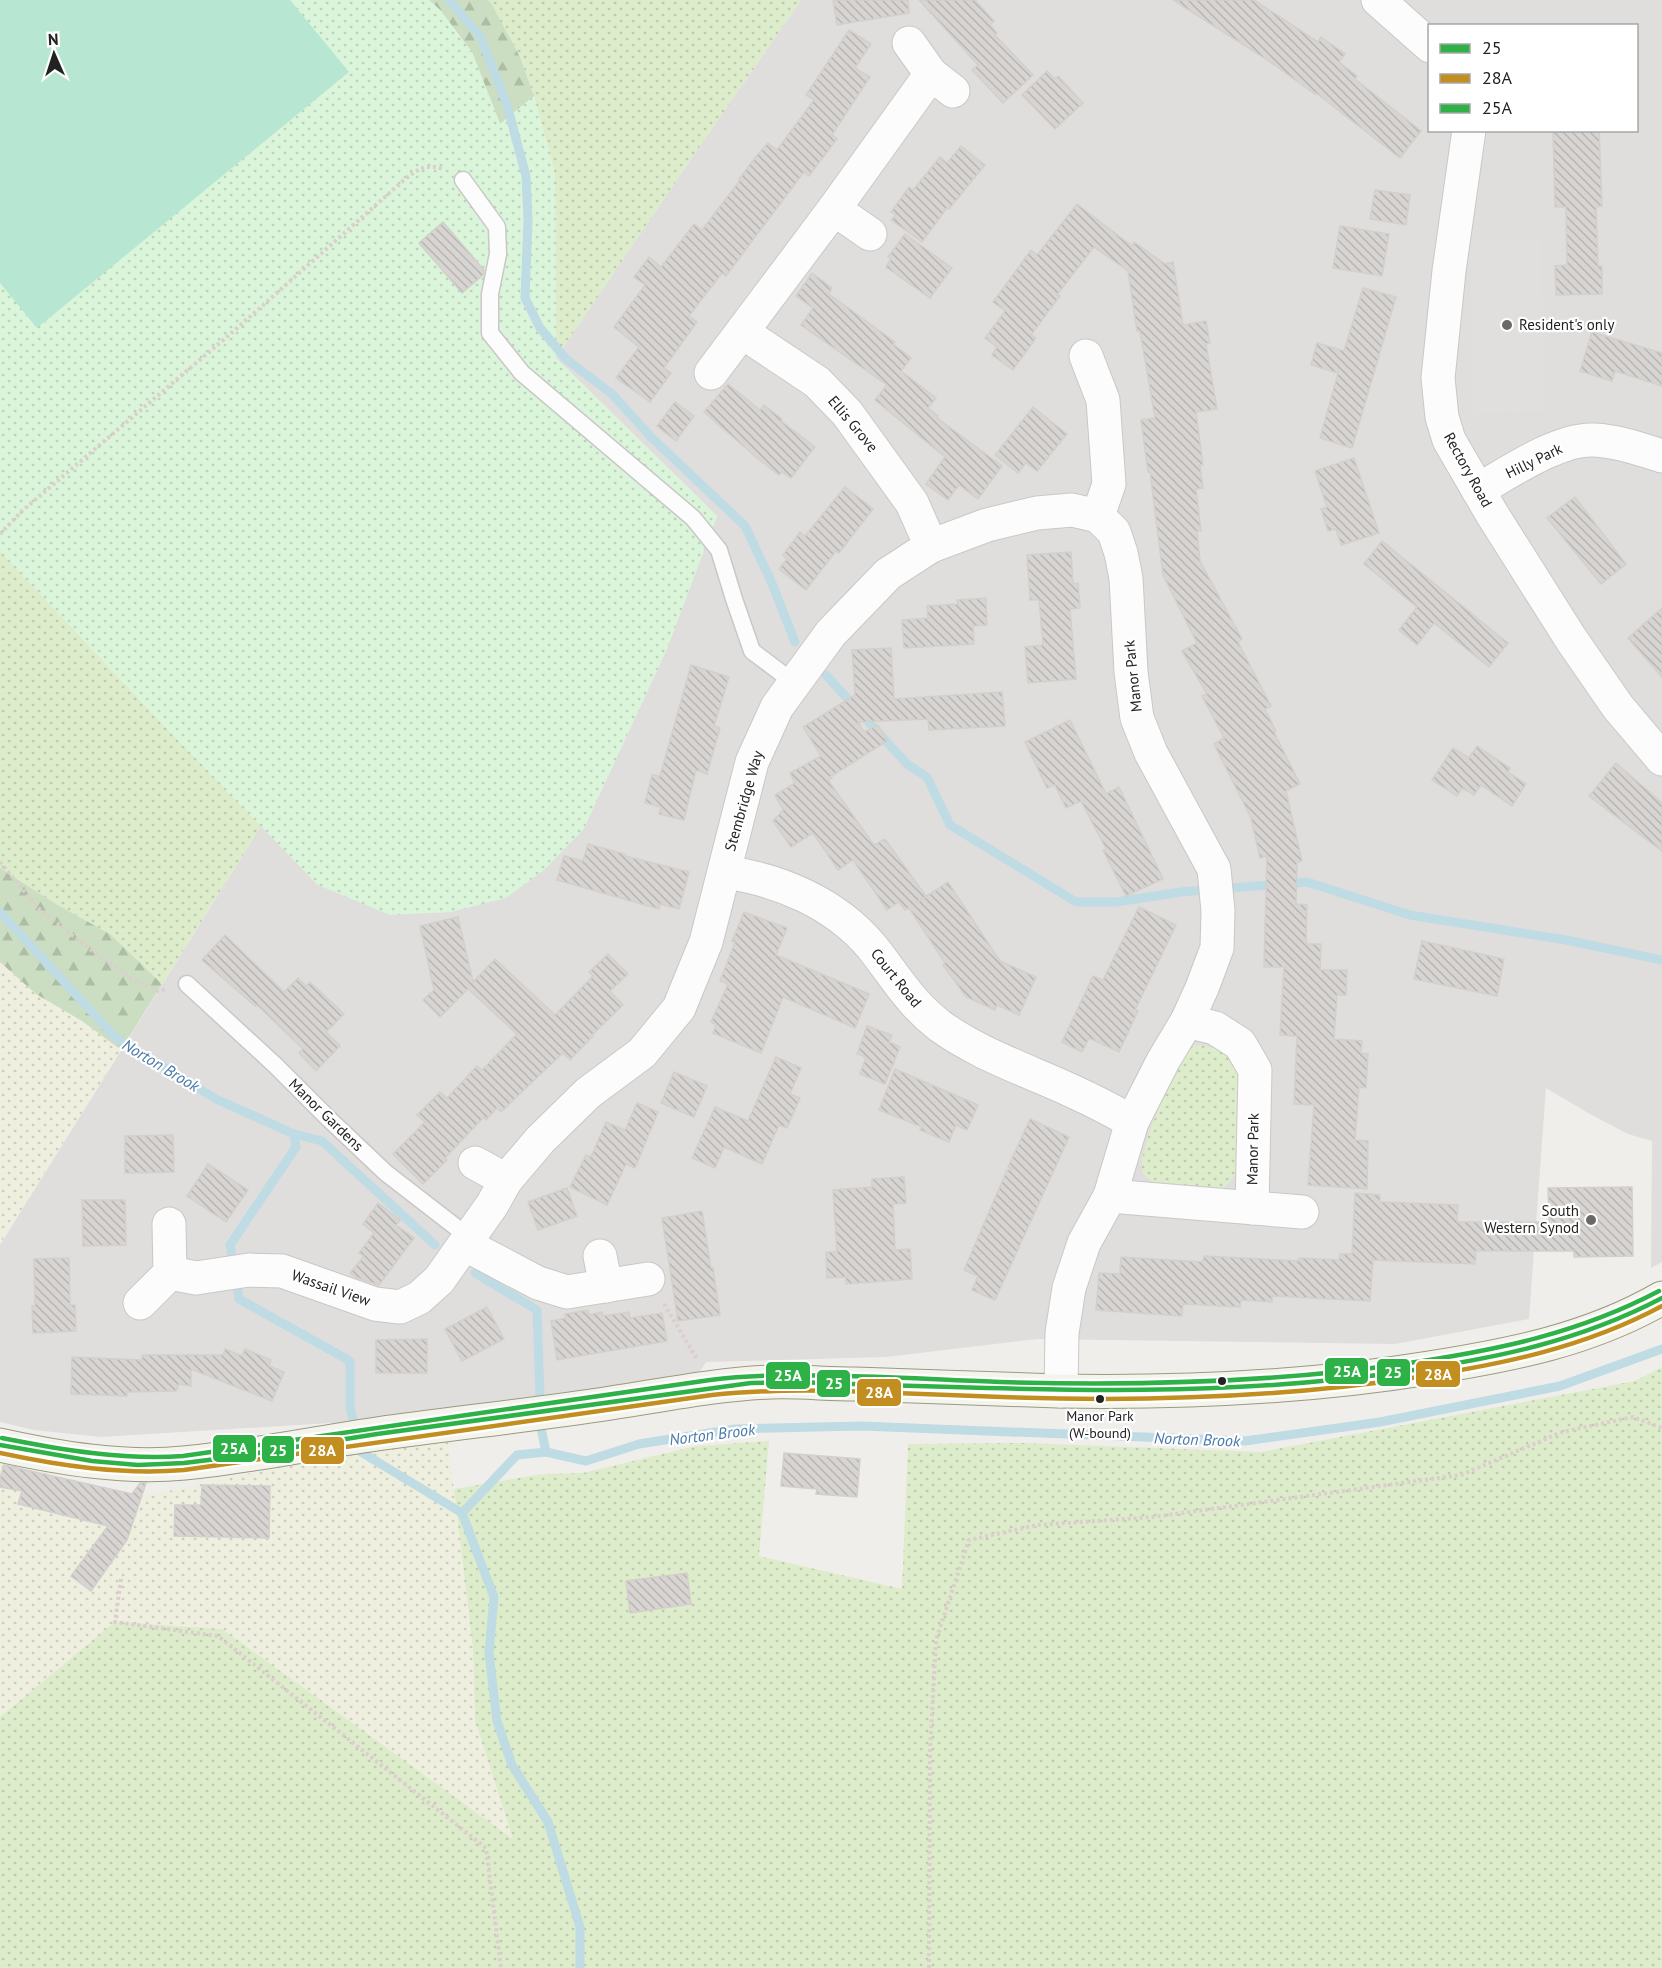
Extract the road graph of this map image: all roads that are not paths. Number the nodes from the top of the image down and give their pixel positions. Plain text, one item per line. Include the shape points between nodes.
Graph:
1 (1378, 0) edge
2 (909, 43) dead end
3 (1428, 44) edge
4 (1469, 132) edge
5 (463, 180) road end
6 (834, 208) junction
7 (870, 234) dead end
8 (742, 332) junction
9 (1086, 356) dead end
10 (711, 373) dead end
11 (1662, 456) edge
12 (1478, 490) junction
13 (1098, 516) junction
14 (931, 546) junction
15 (793, 682) junction
16 (1662, 759) edge
17 (725, 872) junction
18 (187, 984) road end
19 (1187, 1021) junction
20 (1132, 1122) junction
21 (475, 1163) dead end
22 (506, 1180) junction
23 (1110, 1197) junction
24 (1252, 1208) junction
25 (1302, 1212) dead end
26 (169, 1224) dead end
27 (468, 1241) junction
28 (170, 1273) junction
29 (648, 1280) road end
30 (1662, 1298) edge
31 (140, 1303) dead end
32 (1061, 1391) junction
33 (0, 1445) edge

1 - 3 street
2 - 6 street via 942,82
4 - 12 street, Rectory Road via 1438,378 1449,440
5 - 15 lane via 497,227 490,333 522,373 693,518 719,550 752,651
6 - 7 street
6 - 8 street
8 - 10 street
8 - 14 street, Ellis Grove via 817,382 847,413 912,503
9 - 13 street via 1103,400 1109,484
11 - 12 street, Hilly Park via 1624,444 1592,440 1563,445
12 - 16 street, Rectory Road via 1571,639 1618,707
13 - 14 street, Stembridge Way via 1072,510 1037,513 987,525
13 - 19 street, Manor Park via 1114,532 1121,552 1137,718 1151,753 1214,869 1217,948
14 - 15 street, Stembridge Way via 888,574 831,633
15 - 17 street, Stembridge Way via 752,762
17 - 20 street, Court Road via 793,889 817,901 870,945 910,999 940,1025 977,1049
17 - 22 street, Stembridge Way via 706,942 679,1008 642,1053 588,1094
18 - 27 lane, Manor Gardens via 387,1173
19 - 20 street, Manor Park
19 - 24 street, Manor Park via 1215,1028 1240,1044 1255,1070
20 - 23 street, Manor Park
21 - 22 street
22 - 27 street, Stembridge Way
23 - 24 street
23 - 32 street, Manor Park via 1084,1243 1069,1287 1062,1333
24 - 25 street
26 - 28 street
27 - 28 street, Wassail View via 439,1280 419,1298 400,1307 375,1304 282,1271 249,1270 195,1278
27 - 29 street via 538,1283 567,1292 603,1271
28 - 31 street
30 - 32 main road via 1596,1330 1532,1349 1410,1371 1238,1388
32 - 33 main road via 770,1382 181,1463 80,1460

